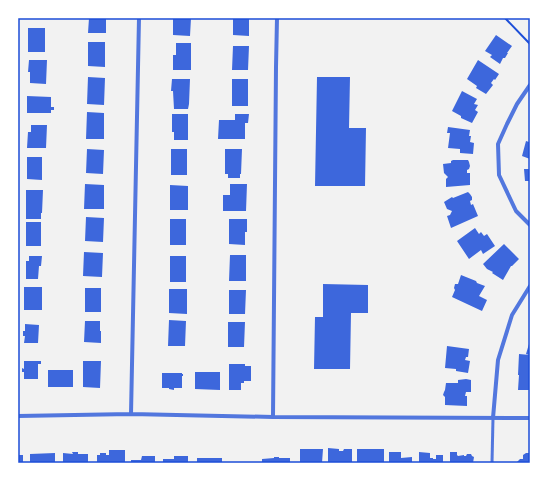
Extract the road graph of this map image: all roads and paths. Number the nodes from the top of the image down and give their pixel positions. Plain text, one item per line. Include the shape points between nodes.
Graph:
1 (139, 18) edge
2 (277, 18) edge
3 (505, 18) edge
4 (530, 44) edge
5 (530, 85) edge
6 (530, 225) edge
7 (530, 286) edge
8 (131, 414) junction
9 (18, 416) edge
10 (273, 417) junction
11 (493, 418) junction
12 (530, 418) edge
13 (492, 463) edge

1 - 8 street
2 - 10 street
3 - 4 path
5 - 6 street via 506,124 498,144 499,175 516,212
7 - 11 street via 512,315 498,360
8 - 9 street
8 - 10 street
10 - 11 street
11 - 12 street
11 - 13 lane

